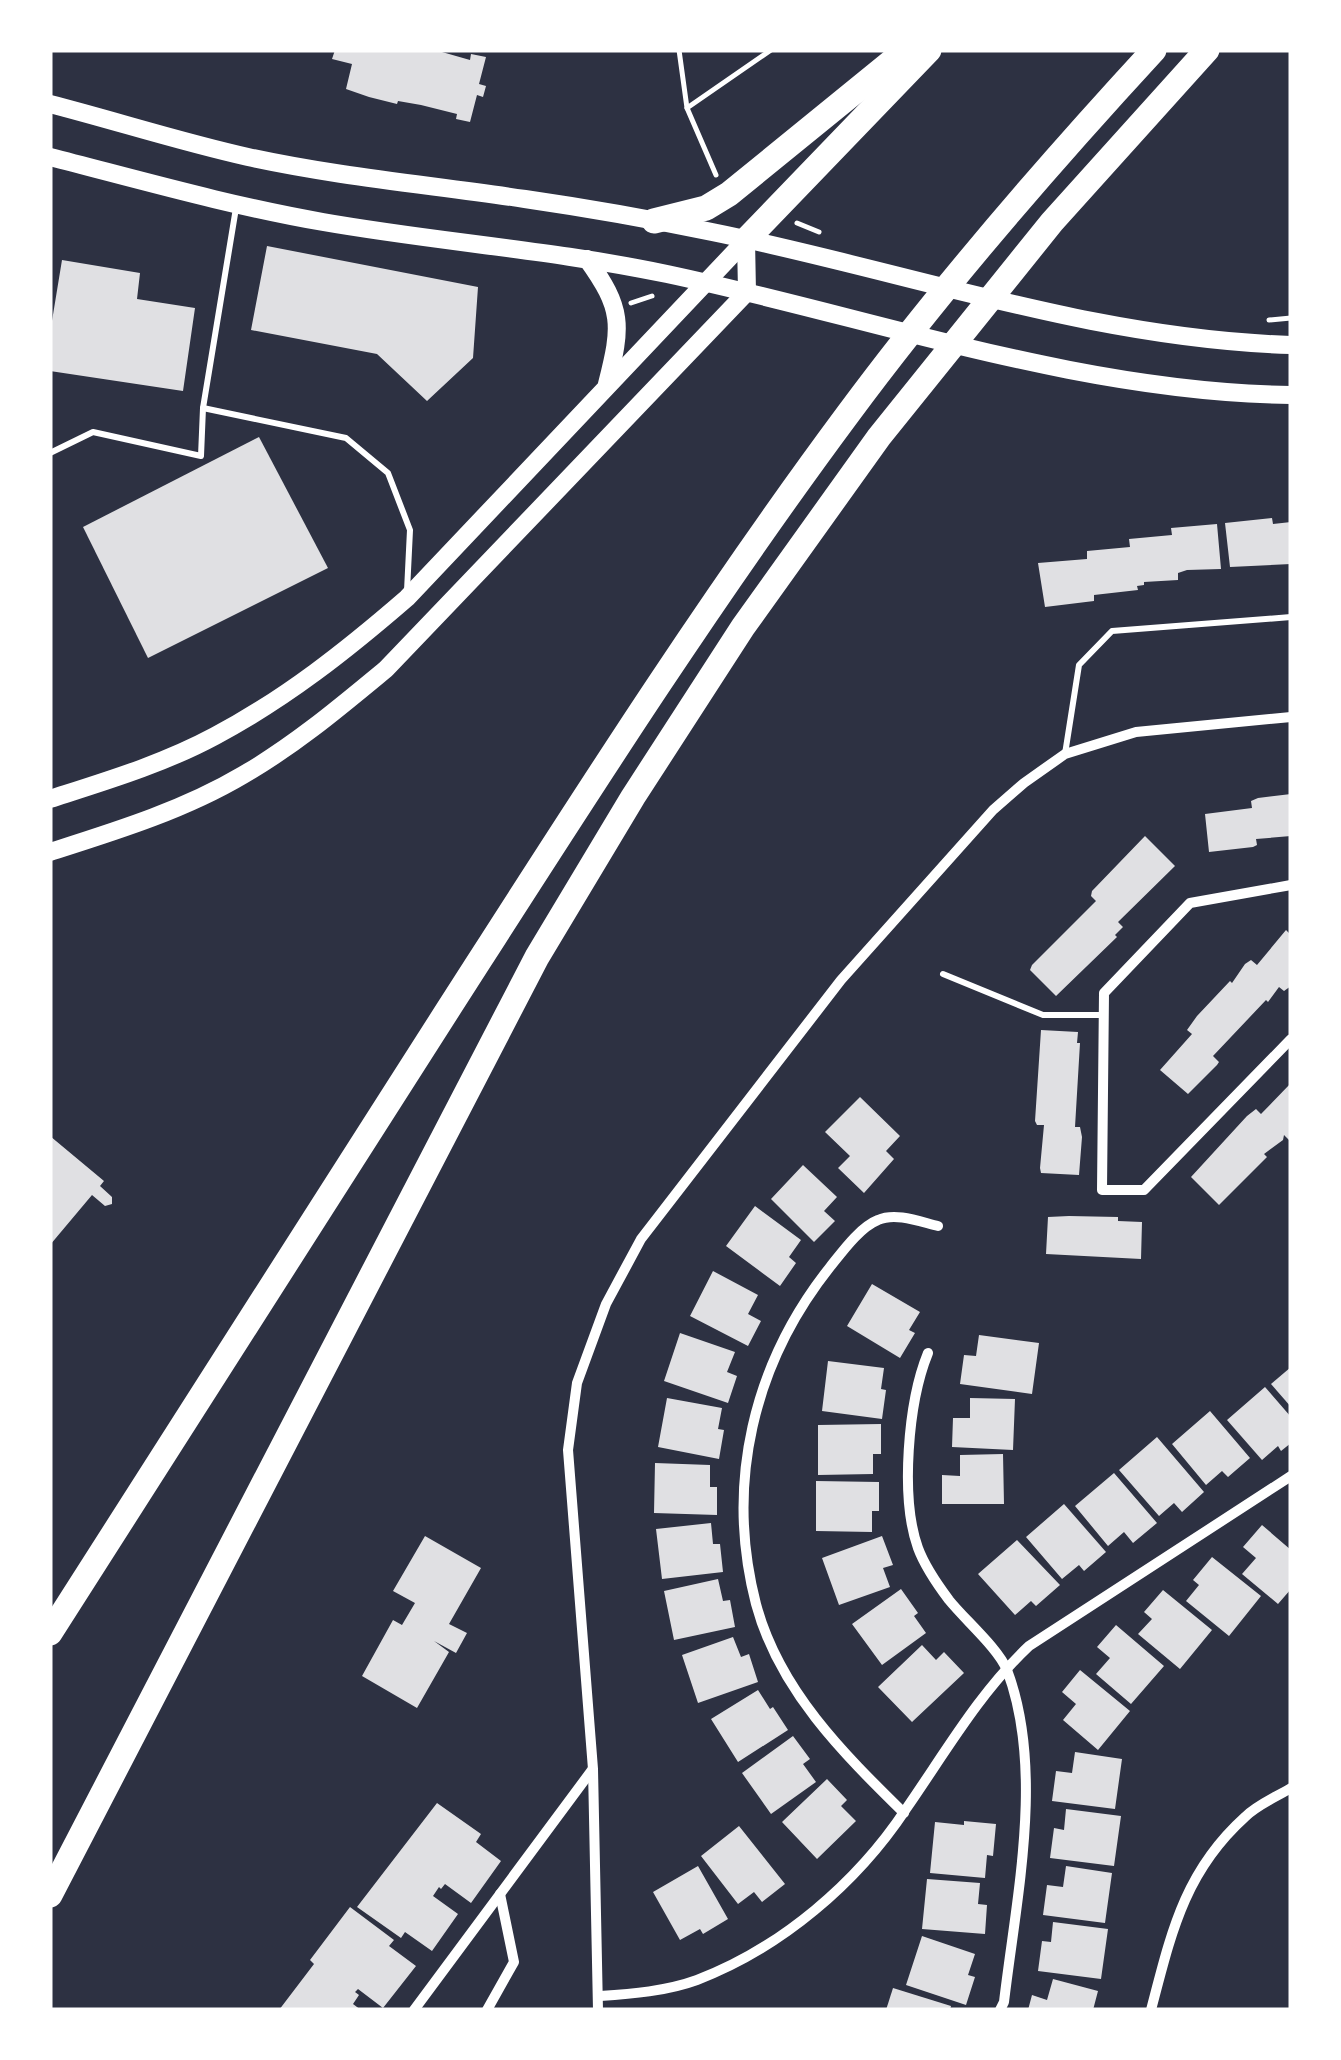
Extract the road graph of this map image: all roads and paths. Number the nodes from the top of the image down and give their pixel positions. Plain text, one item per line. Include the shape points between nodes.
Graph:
1 (678, 50) edge
2 (771, 50) edge
3 (906, 50) edge
4 (928, 50) edge
5 (1154, 50) edge
6 (1207, 50) edge
7 (50, 104) edge
8 (687, 108) junction
9 (50, 156) edge
10 (724, 186) dead end
11 (237, 205) junction
12 (654, 221) junction
13 (746, 240) junction
14 (586, 259) junction
15 (705, 282) junction
16 (746, 292) junction
17 (652, 296) dead end
18 (628, 304) dead end
19 (1291, 345) edge
20 (606, 387) junction
21 (1291, 395) edge
22 (203, 408) junction
23 (50, 452) edge
24 (407, 598) junction
25 (1291, 617) edge
26 (1291, 717) edge
27 (1065, 754) junction
28 (50, 799) edge
29 (50, 852) edge
30 (1291, 884) edge
31 (942, 974) dead end
32 (1104, 1015) junction
33 (1291, 1039) edge
34 (938, 1226) dead end
35 (928, 1354) dead end
36 (1291, 1476) edge
37 (50, 1634) edge
38 (1006, 1667) junction
39 (593, 1769) junction
40 (1291, 1788) edge
41 (904, 1813) junction
42 (500, 1894) junction
43 (50, 1896) edge
44 (600, 1996) junction
45 (414, 2010) edge
46 (487, 2010) edge
47 (598, 2010) edge
48 (1000, 2010) edge
49 (1150, 2010) edge

1 - 8 path
2 - 8 path
3 - 12 highway via 729,194 706,208
4 - 13 highway
5 - 37 highway via 848,413 711,606
6 - 43 highway via 1052,222 878,437 633,797 537,957
7 - 12 main road via 247,157
8 - 10 path
9 - 11 main road
11 - 14 main road
11 - 22 lane
12 - 13 main road
13 - 15 main road
13 - 16 main road
13 - 19 main road via 1121,328
14 - 15 main road
14 - 20 main road via 616,309 618,341
15 - 16 main road
15 - 20 main road
16 - 21 main road via 1106,379
16 - 29 main road via 434,623 332,714 240,777 125,828
17 - 18 path
20 - 24 main road
22 - 23 lane via 200,456 92,432
22 - 24 lane via 346,438 388,473 410,530
24 - 28 main road via 261,710 172,757
25 - 27 lane via 1112,632 1079,665
26 - 27 street via 1136,732
27 - 39 street via 994,810 840,980 641,1239 606,1304 576,1383 568,1450
30 - 32 street via 1190,903 1104,993
31 - 32 lane via 1043,1014
32 - 33 street via 1102,1190 1144,1190
34 - 41 street via 878,1220 811,1291 778,1346 758,1398 742,1502 757,1606 776,1656 817,1721
35 - 38 street via 916,1383 910,1447 917,1546 949,1600
36 - 38 street
38 - 41 street
38 - 48 street via 1026,1749 1023,1840
39 - 42 street
39 - 44 street
40 - 49 street via 1246,1814 1206,1860 1176,1915
41 - 44 street via 864,1864 808,1916 750,1955 696,1980
42 - 45 street
42 - 46 street via 514,1962
44 - 47 street

